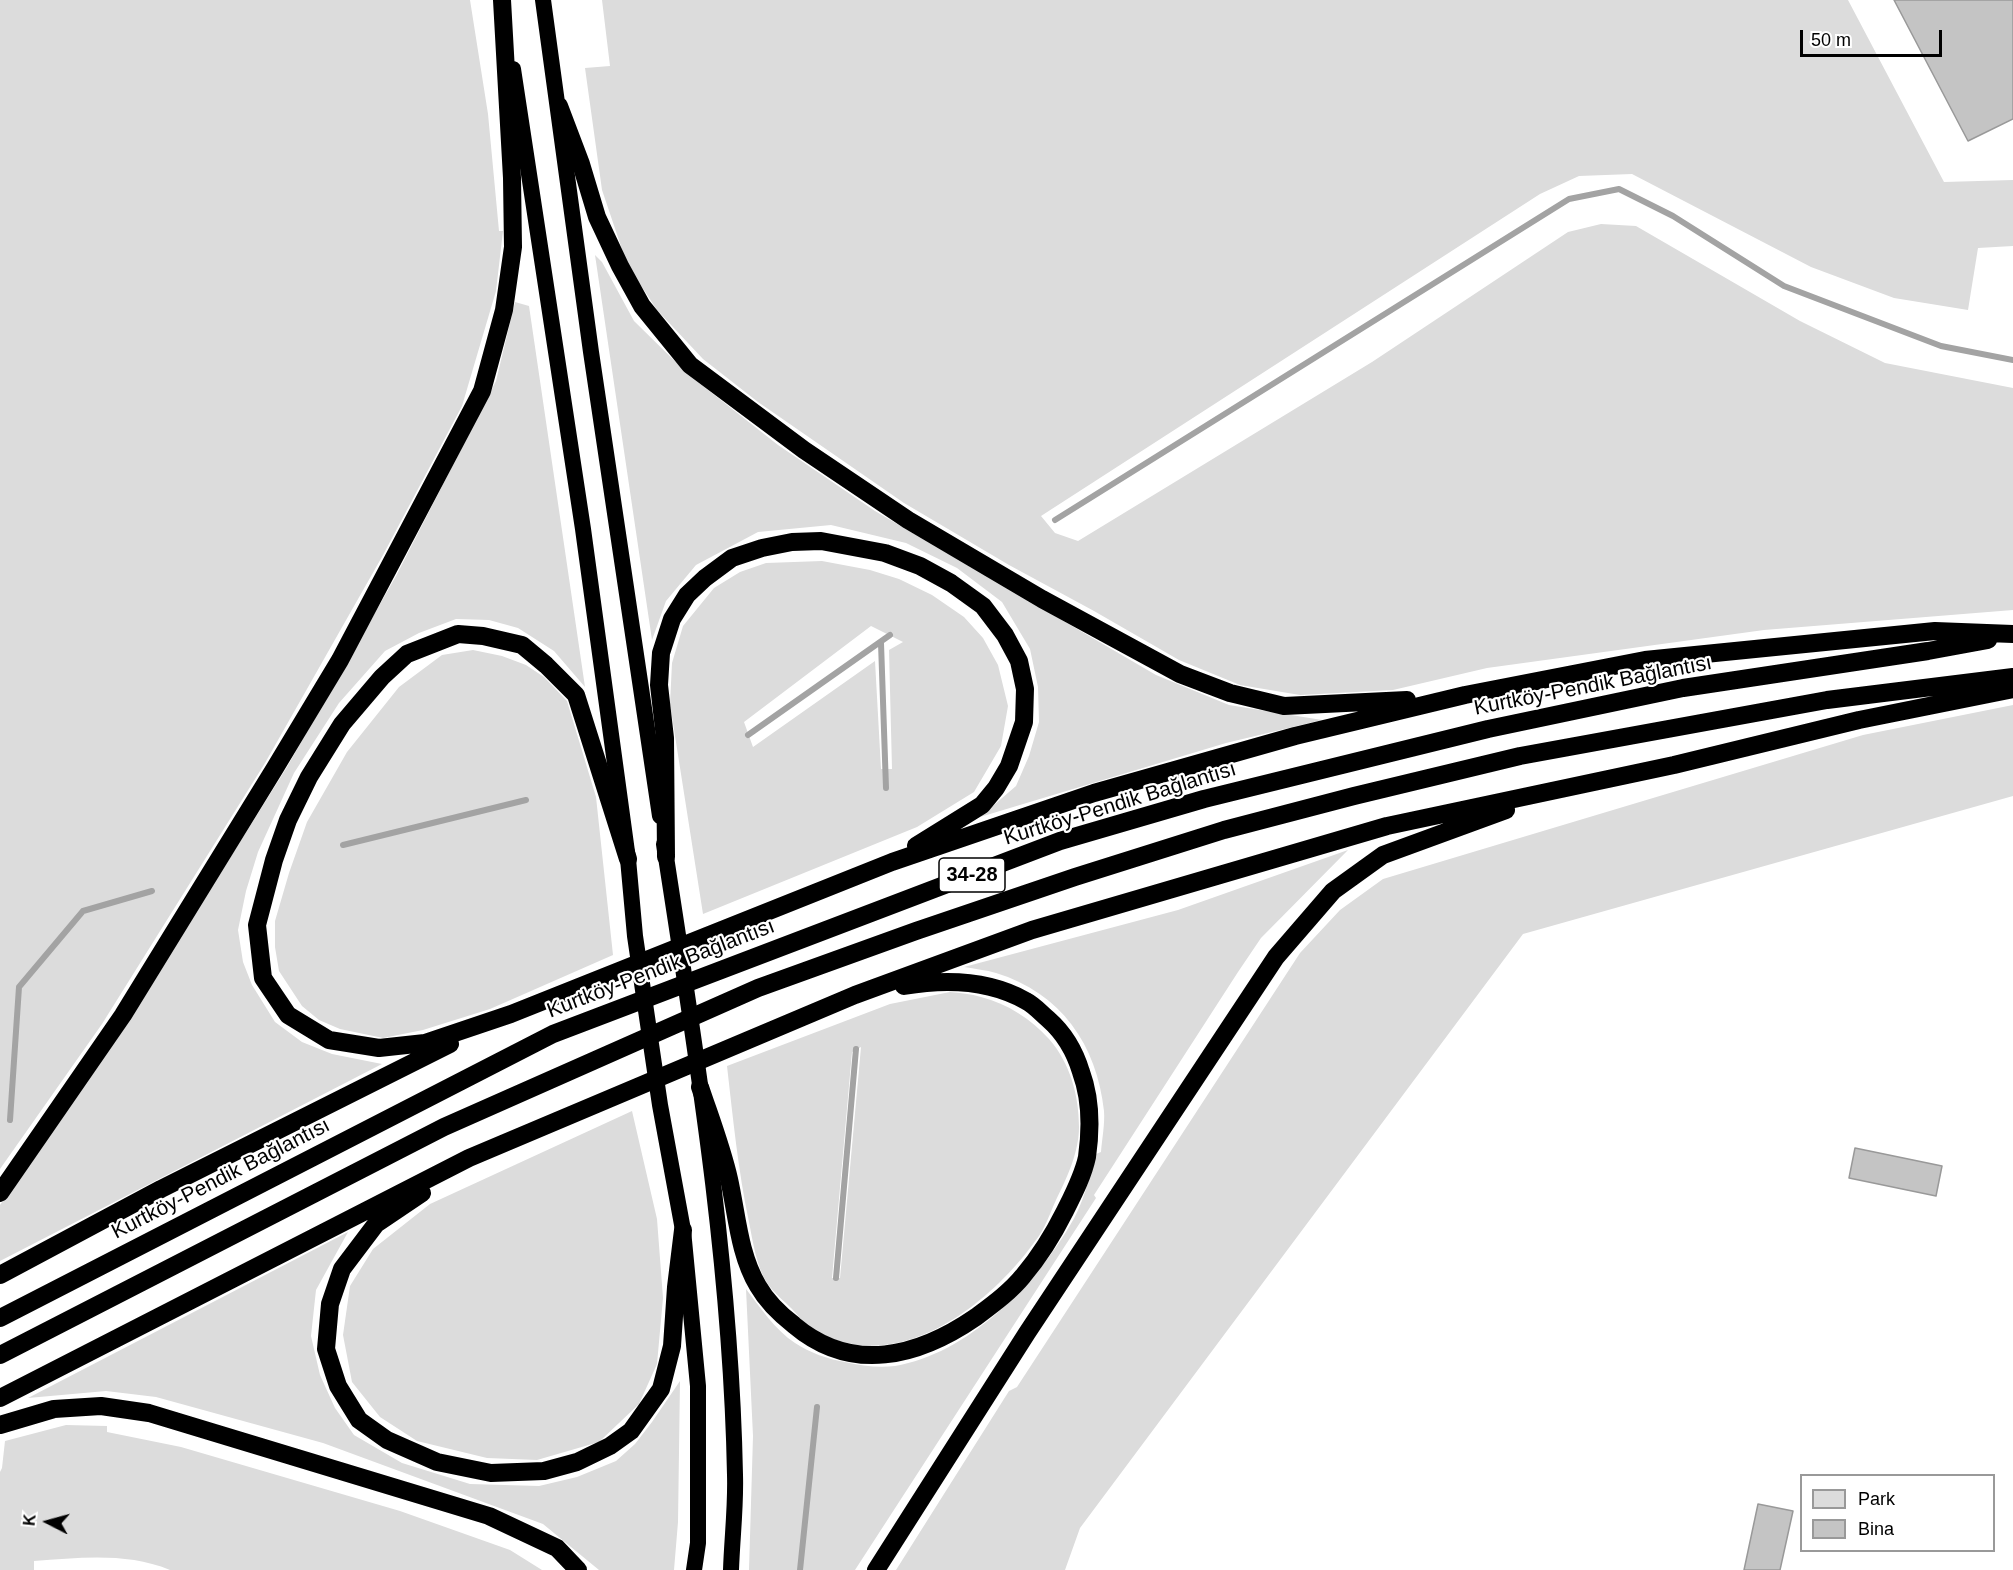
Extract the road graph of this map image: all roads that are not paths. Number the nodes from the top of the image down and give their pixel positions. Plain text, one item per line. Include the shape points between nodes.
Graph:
1 (502, 0) edge
2 (543, 0) edge
3 (559, 106) junction
4 (2013, 634) edge
5 (2013, 677) edge
6 (2013, 689) edge
7 (1465, 695) junction
8 (1568, 787) junction
9 (666, 857) junction
10 (628, 859) junction
11 (892, 862) junction
12 (855, 995) junction
13 (511, 1014) junction
14 (700, 1087) junction
15 (469, 1158) junction
16 (0, 1193) edge
17 (683, 1230) junction
18 (0, 1275) edge
19 (0, 1318) edge
20 (0, 1355) edge
21 (0, 1398) edge
22 (0, 1425) edge
23 (578, 1570) edge
24 (694, 1570) edge
25 (731, 1570) edge
26 (876, 1570) edge

1 - 10 highway via 583,529
1 - 16 highway via 513,247 504,310 482,391 340,660 293,739 123,1015
2 - 3 highway
3 - 7 highway via 597,217 620,266 642,306 690,365 804,450 908,520 1180,674 1230,693 1284,706
3 - 9 highway
4 - 7 highway via 1935,631 1645,660
4 - 19 highway, Kurtköy-Pendik Bağlantısı / 34-28 via 1928,651 1683,688 1488,729 1203,799 1060,841 553,1034
5 - 20 highway, 34-28 via 1827,700 1520,756 1224,830 1075,877 758,988 444,1126
6 - 8 highway
7 - 11 highway via 1295,736 1094,793
8 - 12 highway via 1387,826 1032,930
8 - 26 highway via 1383,855 1333,891 1276,957
9 - 11 highway via 665,738 659,686 661,653 672,619 687,595 732,558 792,542 821,541 885,553 920,566 951,584 983,606 1019,661 1024,722 996,788 982,805
9 - 14 highway
10 - 13 highway via 576,695 522,645 458,634 407,654 342,724 309,777 274,860 258,925 263,978 288,1015 329,1040 379,1048 425,1043
10 - 17 highway via 660,1105
11 - 13 highway
12 - 14 highway via 930,981 1000,989 1028,1002 1053,1024 1074,1052 1088,1092 1086,1159 1050,1242 1022,1278 992,1306 958,1329 927,1345 896,1354 864,1355 833,1350 784,1317 758,1287 744,1255 728,1176
12 - 15 highway
13 - 18 highway via 161,1189
14 - 25 highway via 730,1353 735,1478
15 - 17 highway via 376,1224 342,1269 330,1304 327,1349 338,1386 359,1420 387,1440 437,1462 491,1473 544,1471 577,1462 631,1431 661,1389 672,1346
15 - 21 highway
17 - 24 highway via 698,1386 698,1543
22 - 23 highway via 54,1409 101,1406 149,1413 489,1516 557,1548

